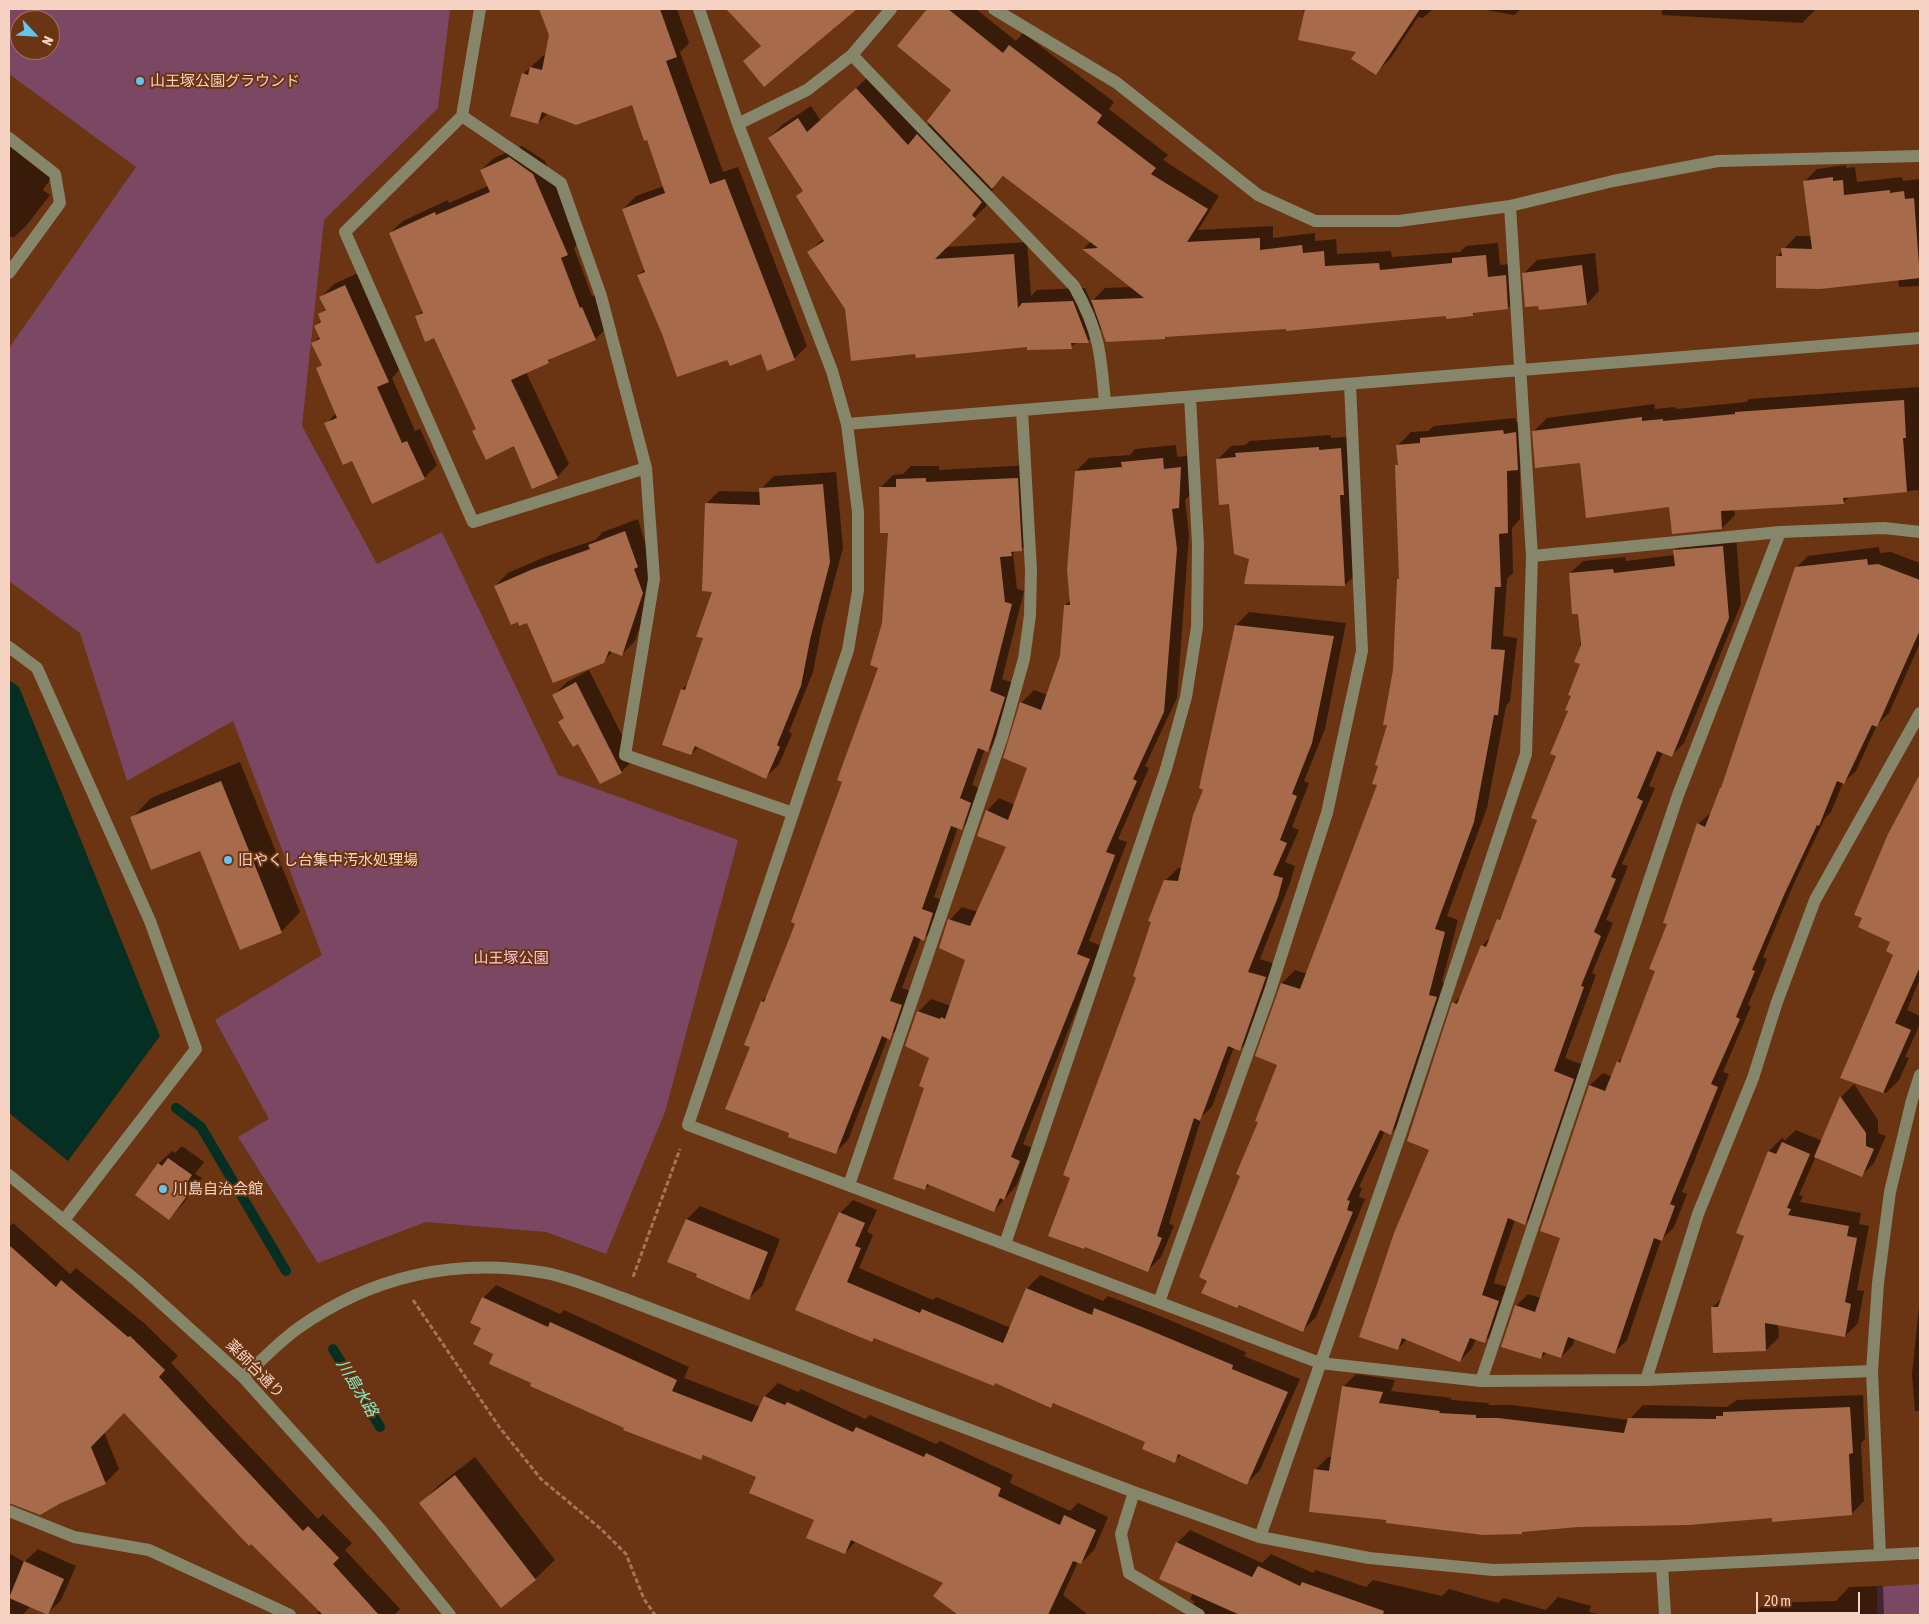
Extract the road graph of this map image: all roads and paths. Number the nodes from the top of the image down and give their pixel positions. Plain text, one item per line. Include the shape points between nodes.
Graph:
1 (480, 9) edge
2 (699, 9) edge
3 (891, 9) edge
4 (994, 9) edge
5 (852, 55) junction
6 (462, 116) junction
7 (738, 124) junction
8 (9, 138) edge
9 (1920, 156) edge
10 (1510, 206) junction
11 (9, 273) edge
12 (1920, 338) edge
13 (1520, 370) junction
14 (1350, 384) junction
15 (1190, 397) junction
16 (1105, 403) junction
17 (1022, 410) junction
18 (847, 424) junction
19 (646, 468) junction
20 (1780, 532) junction
21 (1920, 532) edge
22 (1532, 556) junction
23 (9, 647) edge
24 (1920, 713) edge
25 (794, 813) junction
26 (1920, 1075) edge
27 (688, 1125) junction
28 (9, 1177) edge
29 (849, 1186) junction
30 (64, 1220) junction
31 (1005, 1244) junction
32 (398, 1279) junction
33 (625, 1299) junction
34 (1159, 1302) junction
35 (1320, 1363) junction
36 (1872, 1371) junction
37 (243, 1377) junction
38 (1646, 1380) junction
39 (1481, 1381) junction
40 (1134, 1492) junction
41 (9, 1511) edge
42 (1260, 1537) junction
43 (1920, 1553) edge
44 (1880, 1555) junction
45 (1662, 1566) junction
46 (290, 1615) edge
47 (450, 1615) edge
48 (655, 1615) edge
49 (1199, 1615) edge
50 (1664, 1615) edge

1 - 6 street
2 - 7 street
3 - 5 street
4 - 10 street via 1117,83 1258,195 1315,221 1399,221
5 - 7 street via 807,90
5 - 16 street via 1074,286 1089,312 1100,350
6 - 19 street via 561,183 600,296
6 - 19 street via 345,232 473,522
7 - 18 street via 832,371
8 - 11 street via 55,174 60,204
9 - 10 street via 1718,161
10 - 13 street
12 - 13 street
13 - 14 street
13 - 22 street
14 - 15 street
14 - 34 street via 1362,651 1327,813 1270,991
15 - 16 street
15 - 31 street via 1198,544 1197,627 1186,698 1166,769
16 - 17 street
17 - 18 street
17 - 29 street via 1031,570 1030,615 1024,659 1002,736
18 - 25 street via 858,512 858,591 848,650
19 - 25 street via 654,579 625,755
20 - 21 street via 1884,528
20 - 22 street
20 - 39 street via 1678,795
22 - 35 street via 1526,754 1401,1132
23 - 30 street via 37,668 150,921 196,1048
24 - 38 street via 1815,900 1753,1078 1698,1214
25 - 27 street
26 - 36 street via 1890,1192 1878,1283
27 - 29 street
27 - 33 path
28 - 30 street, 薬師台通り
29 - 31 street
30 - 37 street, 薬師台通り
31 - 34 street
32 - 33 street via 448,1269 493,1266 548,1273
32 - 37 street via 350,1296 296,1329
32 - 48 path via 500,1428 541,1480 626,1554 644,1599
33 - 40 street
34 - 35 street
35 - 39 street
35 - 42 street
36 - 38 street
36 - 44 street
37 - 47 street, 薬師台通り via 380,1529
38 - 39 street
40 - 42 street
40 - 49 street via 1121,1534 1129,1573
41 - 46 street via 74,1537 149,1550
42 - 45 street via 1369,1558 1493,1570
43 - 44 street
44 - 45 street
45 - 50 street

